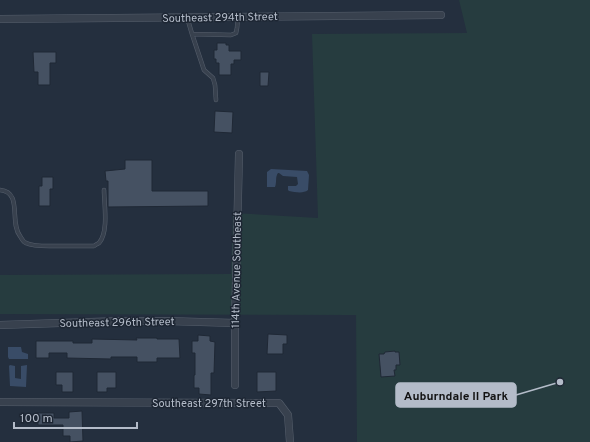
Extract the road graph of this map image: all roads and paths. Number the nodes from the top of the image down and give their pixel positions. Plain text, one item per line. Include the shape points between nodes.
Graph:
1 (441, 14) dead end
2 (187, 17) junction
3 (238, 17) junction
4 (0, 19) edge
5 (192, 34) junction
6 (216, 100) dead end
7 (239, 154) dead end
8 (0, 190) edge
9 (104, 190) dead end
10 (235, 323) junction
11 (0, 325) edge
12 (235, 385) dead end
13 (0, 402) edge
14 (290, 442) edge

1 - 3 street, Southeast 294th Street
2 - 3 street, Southeast 294th Street
2 - 4 street, Southeast 294th Street
2 - 5 lane
3 - 5 lane via 238,28 236,33 231,35
5 - 6 lane via 204,70 213,78 216,85
7 - 10 street, 114th Avenue Southeast
8 - 9 lane via 11,195 14,202 15,226 25,242 35,246 94,246 103,234 105,223
10 - 11 street, Southeast 296th Street via 120,321
10 - 12 street, 114th Avenue Southeast
13 - 14 street, Southeast 297th Street via 279,403 288,415

